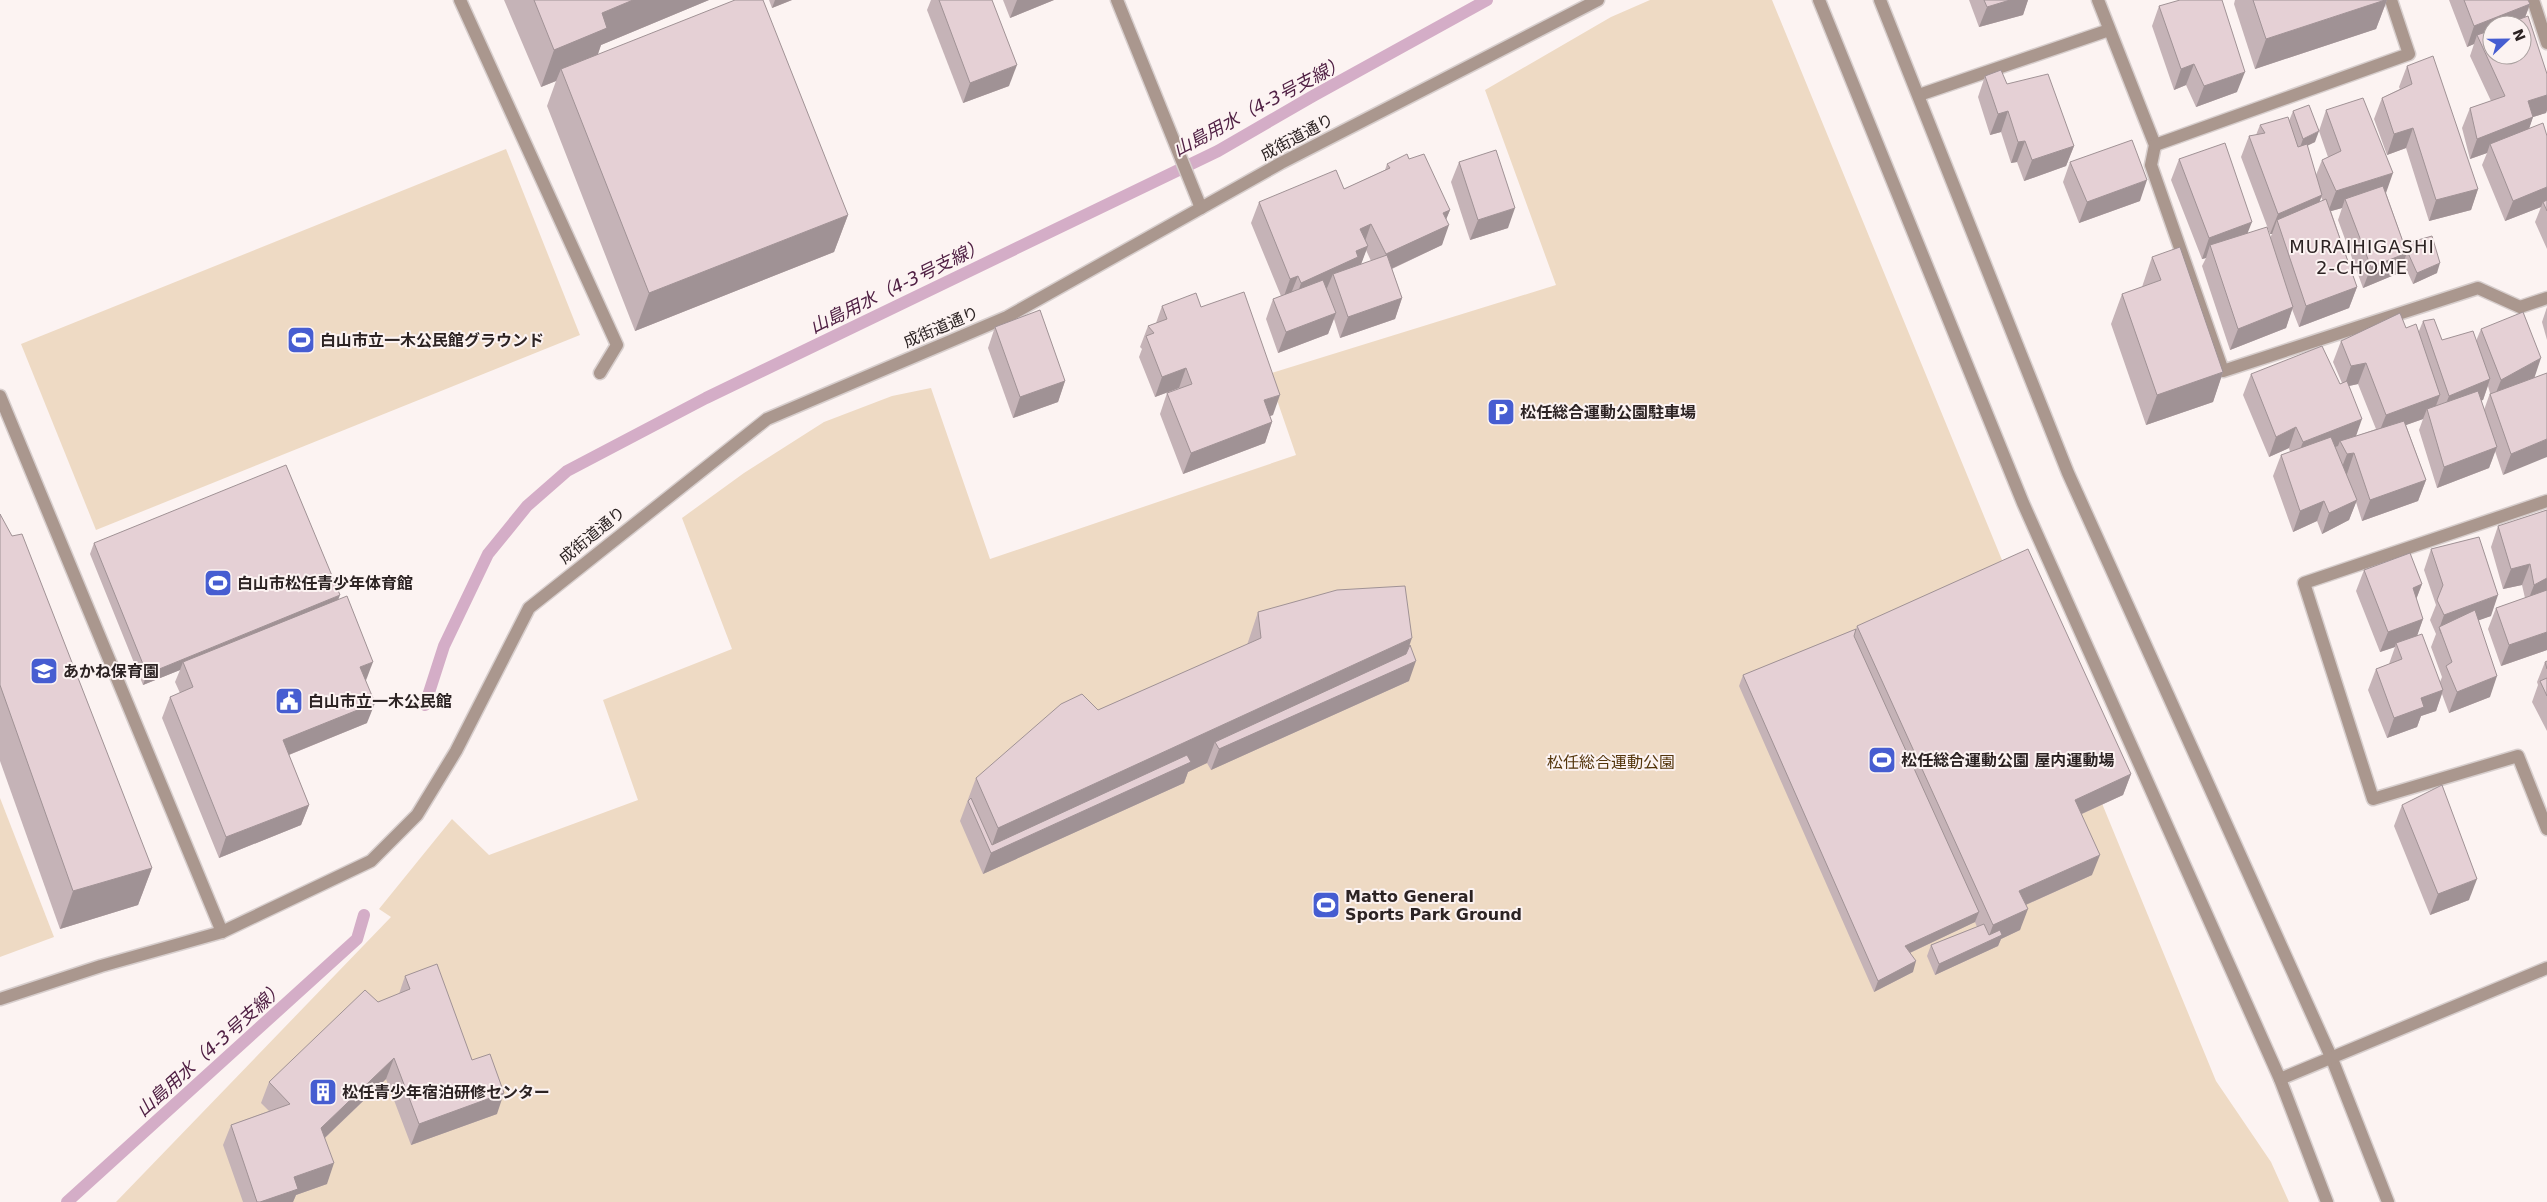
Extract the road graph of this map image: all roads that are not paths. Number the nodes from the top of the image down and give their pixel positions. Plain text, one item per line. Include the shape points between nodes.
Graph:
1 (460, 0) edge
2 (1117, 0) edge
3 (1598, 0) edge
4 (1819, 0) edge
5 (1880, 0) edge
6 (2098, 0) edge
7 (2392, 0) edge
8 (2533, 0) edge
9 (2109, 30) junction
10 (2547, 43) edge
11 (1919, 95) junction
12 (2155, 146) junction
13 (1201, 208) junction
14 (2547, 298) edge
15 (600, 373) dead end
16 (0, 396) edge
17 (2547, 501) edge
18 (2547, 829) edge
19 (222, 932) junction
20 (2547, 968) edge
21 (0, 999) edge
22 (2332, 1058) junction
23 (2280, 1079) junction
24 (2327, 1202) edge
25 (2388, 1202) edge

1 - 15 street via 617,345
2 - 13 street
3 - 13 street, 成街道通り via 1281,163
4 - 23 street via 2023,503
5 - 11 street
6 - 9 street
7 - 12 street via 2409,54
8 - 10 street
9 - 11 street
9 - 12 street
11 - 22 street via 2068,473
12 - 14 street via 2151,165 2223,371 2478,288 2520,307
13 - 19 street, 成街道通り via 1006,317 767,419 529,608 456,752 417,815 371,861
16 - 19 street
17 - 18 street via 2304,583 2373,799 2518,756
19 - 21 street, 成街道通り
20 - 22 street
22 - 23 street
22 - 25 street
23 - 24 street

